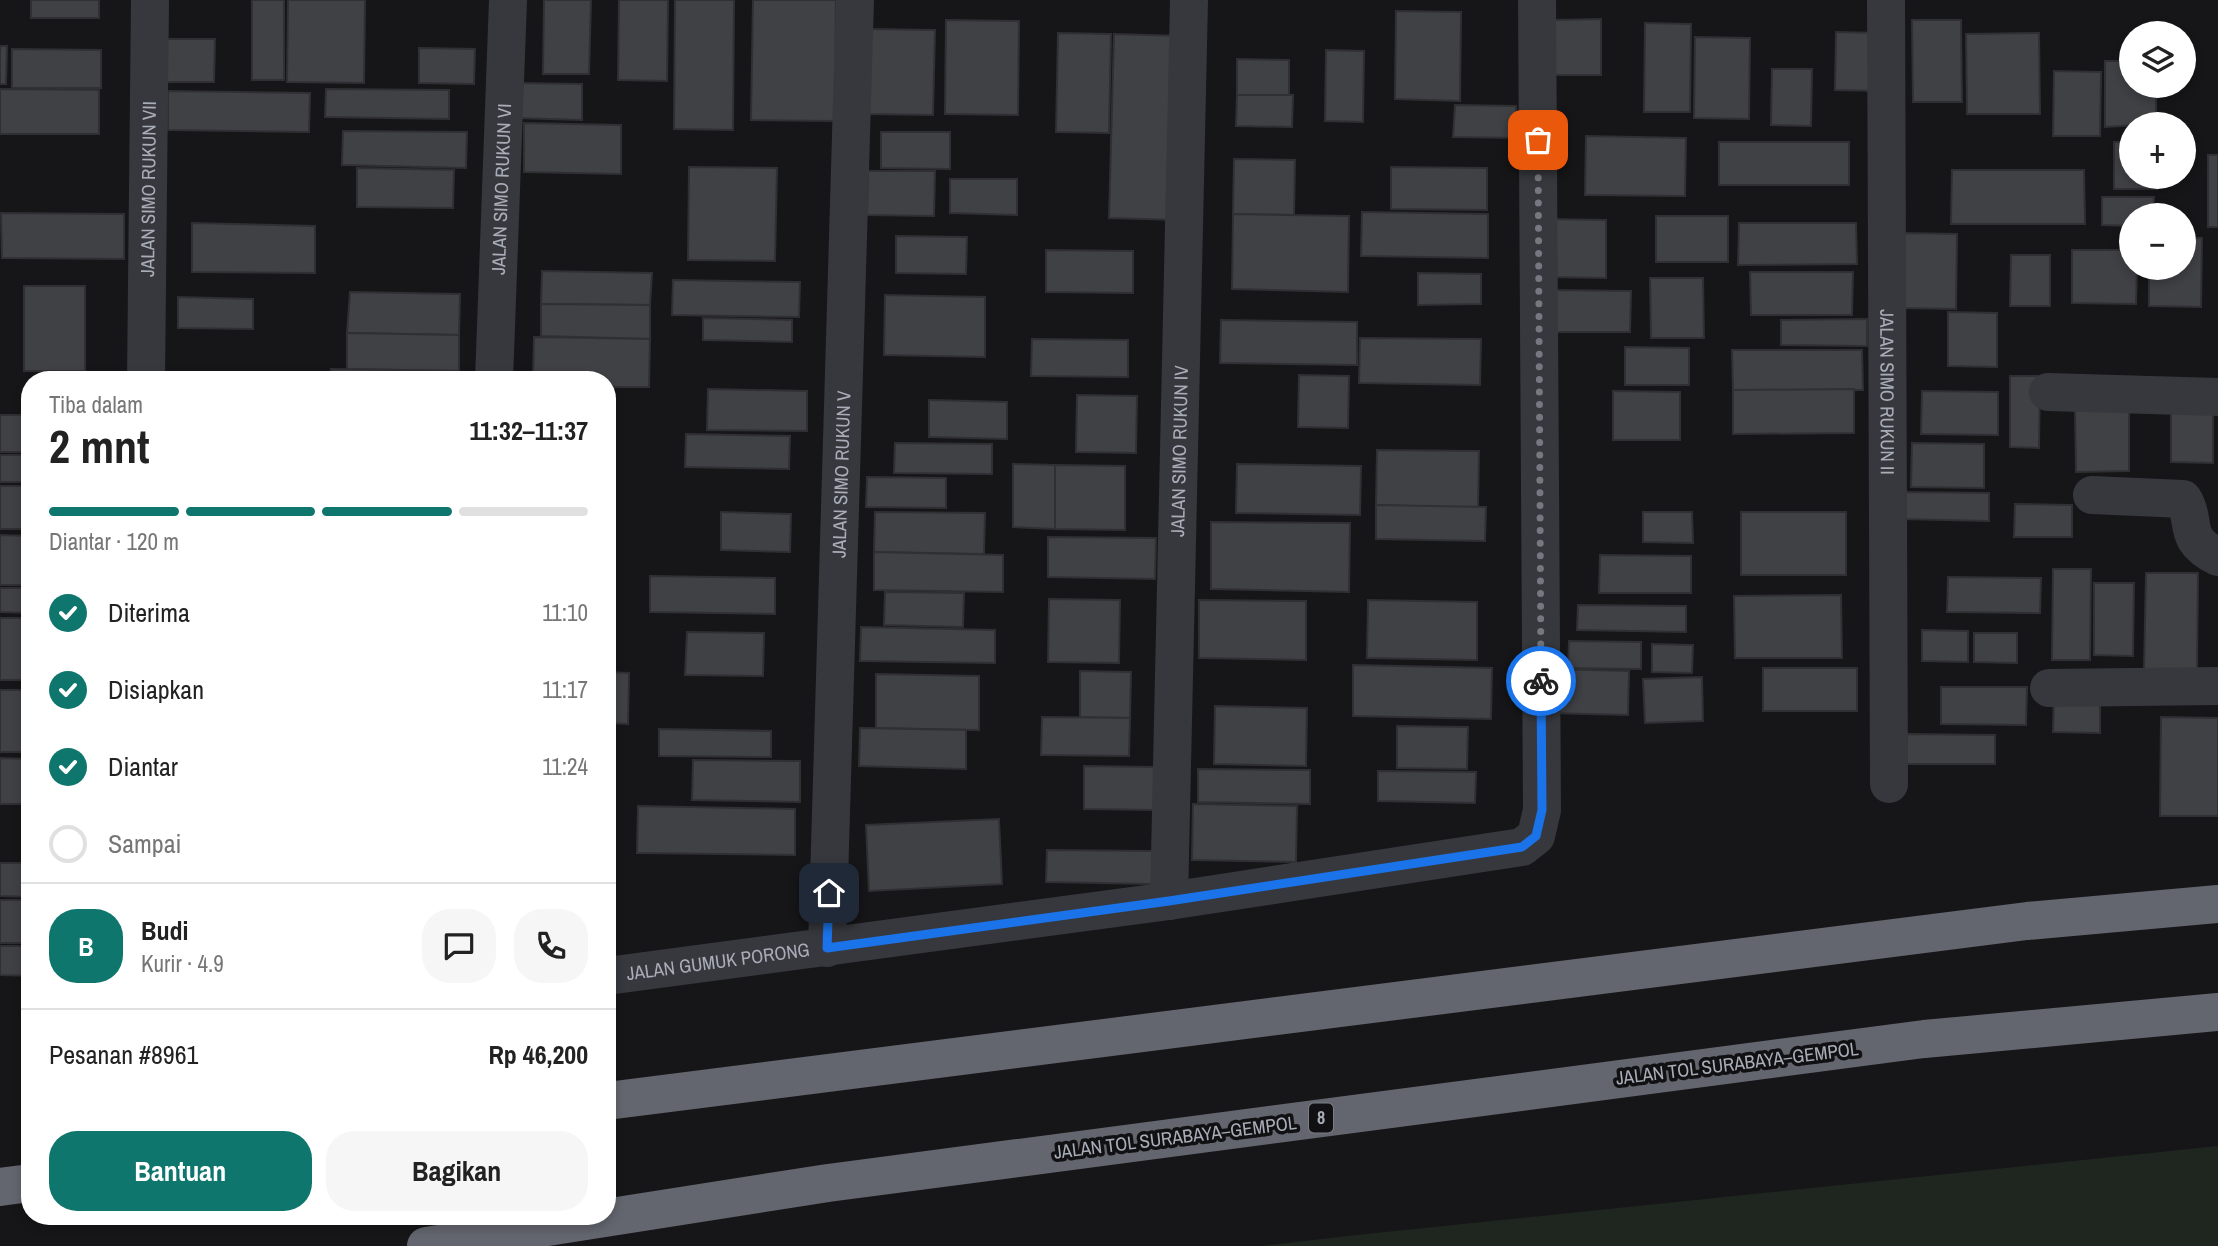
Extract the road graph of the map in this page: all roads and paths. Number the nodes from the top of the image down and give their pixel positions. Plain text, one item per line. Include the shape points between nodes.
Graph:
1 (150, 0) edge
2 (508, 0) edge
3 (855, 0) edge
4 (1189, 0) edge
5 (1536, 0) edge
6 (1886, 0) edge
7 (146, 371) edge
8 (494, 371) edge
9 (2048, 392) dead end
10 (2218, 397) edge
11 (2092, 495) dead end
12 (2218, 557) edge
13 (2218, 686) edge
14 (2049, 688) dead end
15 (1889, 784) dead end
16 (1169, 901) junction
17 (2218, 904) edge
18 (827, 948) junction
19 (616, 975) edge
20 (2218, 1012) edge
21 (616, 1100) edge
22 (21, 1184) edge
23 (0, 1187) edge
24 (616, 1216) edge
25 (560, 1225) edge
26 (426, 1246) edge

1 - 7 street, JALAN SIMO RUKUN VII
2 - 8 street, JALAN SIMO RUKUN VI
3 - 18 street, JALAN SIMO RUKUN V
4 - 16 street, JALAN SIMO RUKUN IV
5 - 16 street, JALAN GUMUK PORONG via 1542,810 1536,836 1522,847
6 - 15 street, JALAN SIMO RUKUN II
9 - 10 street
11 - 12 street via 2183,499 2192,534
13 - 14 street
16 - 18 street, JALAN GUMUK PORONG
17 - 21 highway via 2027,921
18 - 19 street, JALAN GUMUK PORONG
20 - 24 highway, JALAN TOL SURABAYA–GEMPOL / 8 via 1882,1044 842,1181
22 - 23 highway
25 - 26 highway, JALAN TOL SURABAYA–GEMPOL / 8

